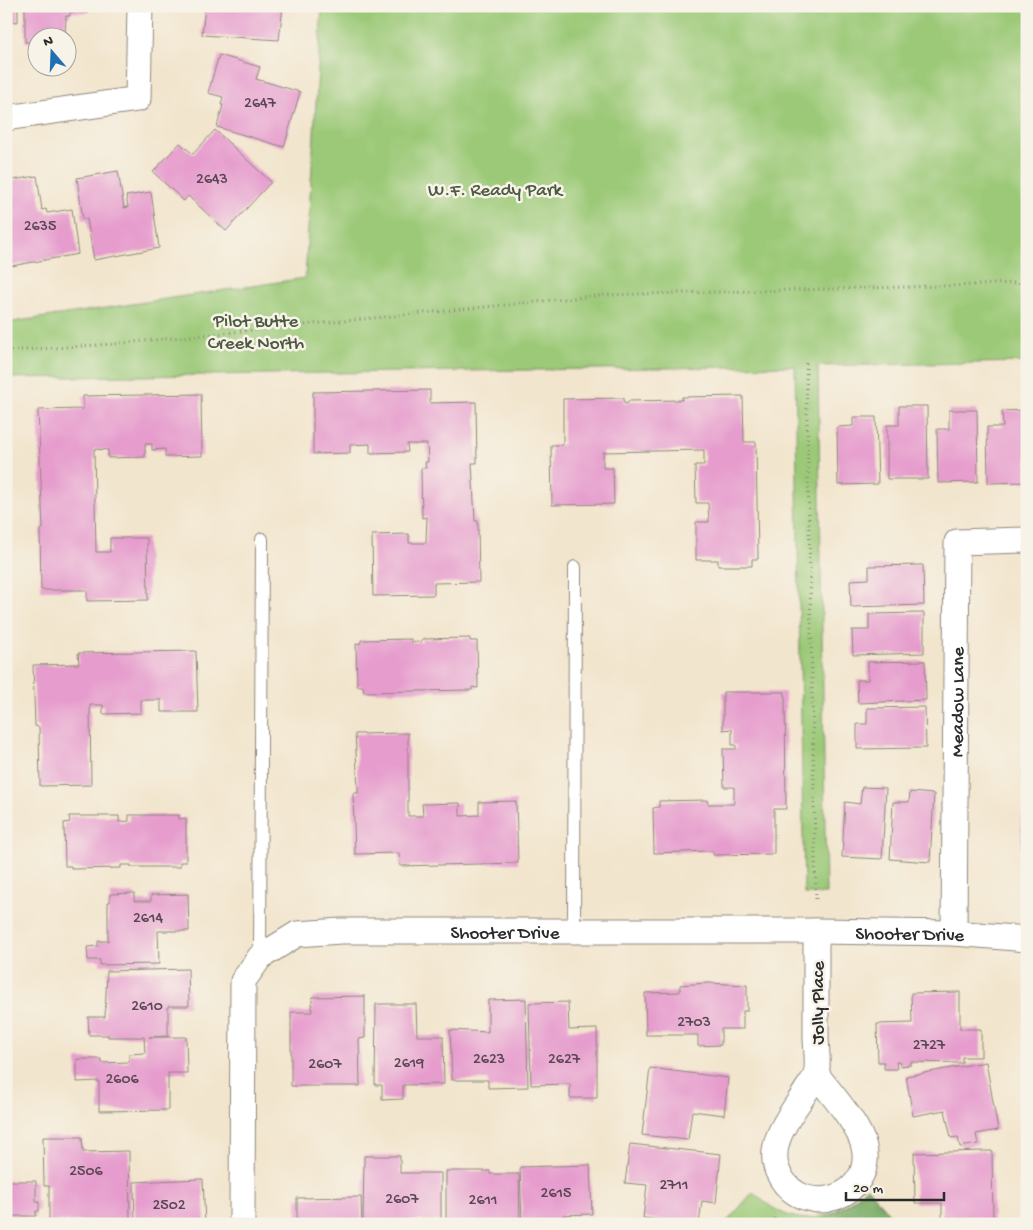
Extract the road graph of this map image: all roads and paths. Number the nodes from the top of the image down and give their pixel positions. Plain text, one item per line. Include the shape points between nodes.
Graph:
1 (140, 6) edge
2 (6, 118) edge
3 (1027, 282) edge
4 (6, 351) edge
5 (806, 363) dead end
6 (262, 538) dead end
7 (1027, 540) edge
8 (574, 567) dead end
9 (816, 931) junction
10 (574, 932) junction
11 (954, 933) junction
12 (1027, 939) edge
13 (260, 957) junction
14 (816, 1074) junction
15 (242, 1224) edge

1 - 2 street via 138,99
3 - 4 path via 980,286 604,295 114,344
5 - 9 path
6 - 13 lane
7 - 11 street, Meadow Lane via 957,542
8 - 10 lane
9 - 10 street, Shooter Drive
9 - 11 street, Shooter Drive
9 - 14 street, Jolly Place
10 - 13 street, Shooter Drive via 341,931 297,934
11 - 12 street, Shooter Drive
13 - 15 street, Shooter Drive via 243,980
14 - 14 street via 777,1140 774,1156 784,1183 795,1194 824,1200 851,1188 865,1162 865,1147 860,1134

